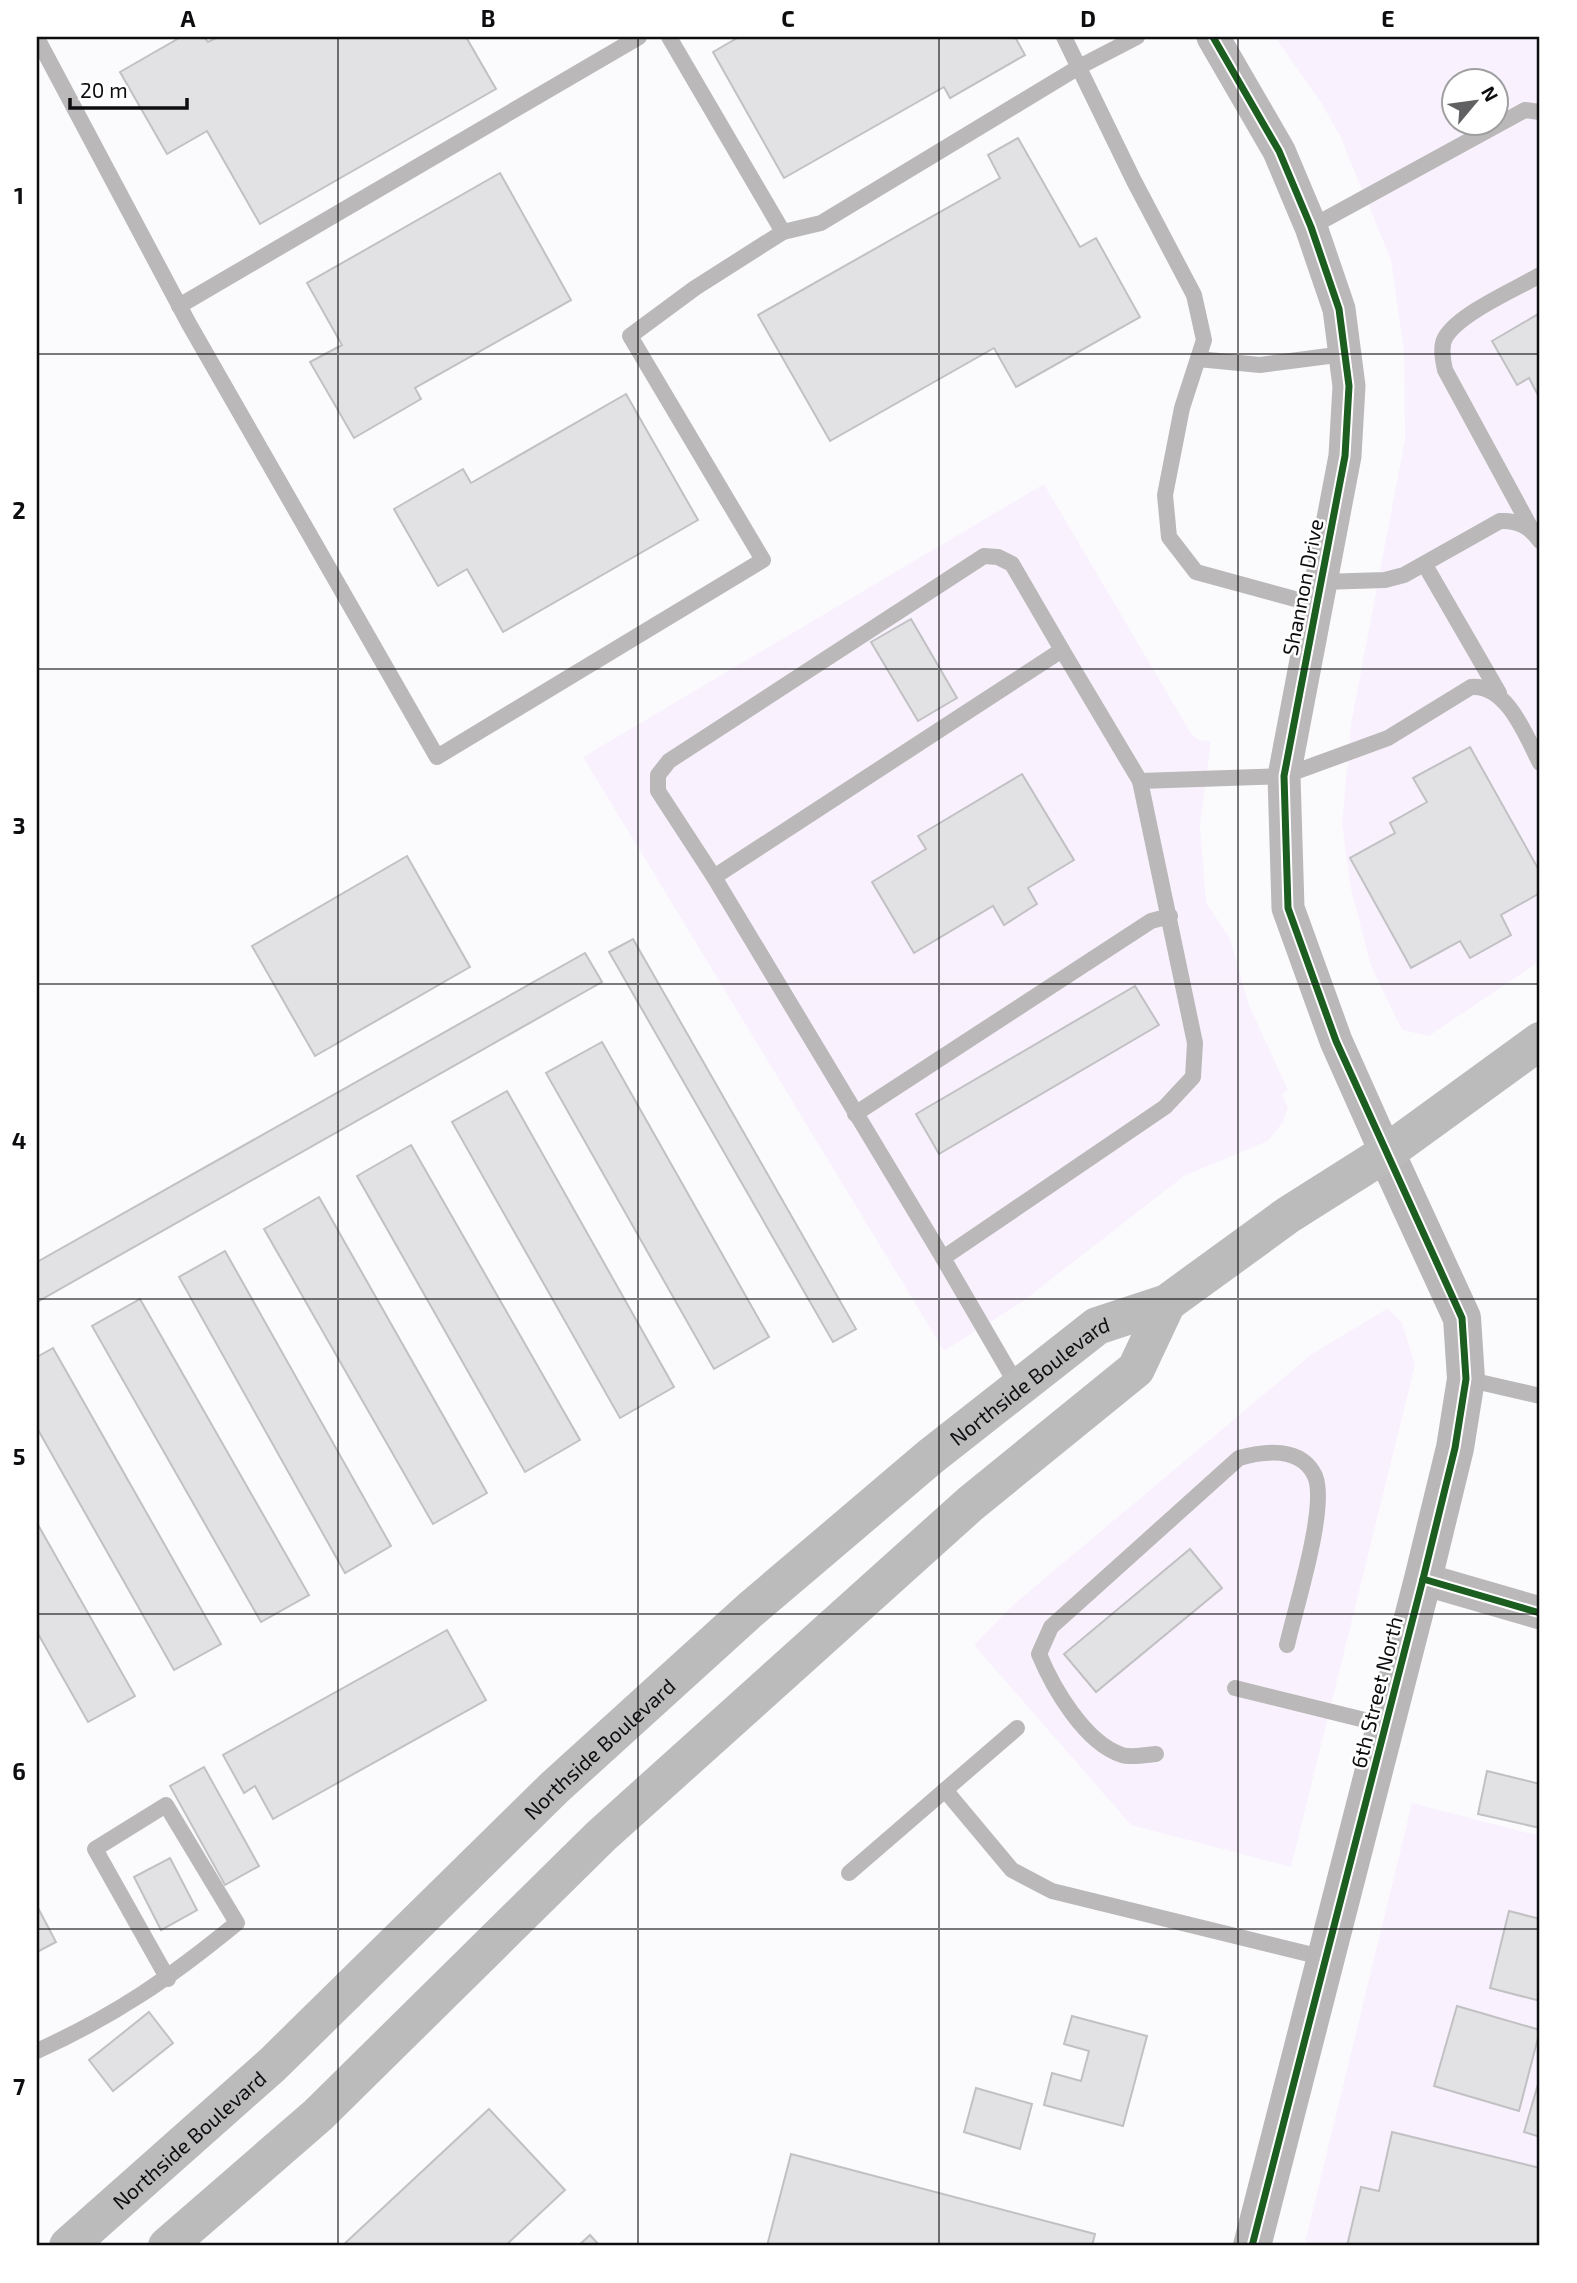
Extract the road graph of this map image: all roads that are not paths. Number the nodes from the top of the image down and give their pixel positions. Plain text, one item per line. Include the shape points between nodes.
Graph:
1 (639, 37) edge
2 (669, 37) edge
3 (1064, 37) edge
4 (1137, 37) edge
5 (1213, 37) edge
6 (37, 38) edge
7 (1079, 67) junction
8 (1540, 112) edge
9 (1311, 227) junction
10 (783, 232) junction
11 (1540, 275) edge
12 (179, 306) junction
13 (1345, 355) junction
14 (1198, 359) junction
15 (1537, 537) edge
16 (1425, 565) junction
17 (1319, 594) junction
18 (1062, 650) junction
19 (1501, 697) junction
20 (1540, 763) edge
21 (1284, 776) junction
22 (1140, 781) junction
23 (714, 877) junction
24 (1170, 916) junction
25 (1540, 1041) edge
26 (855, 1114) junction
27 (1386, 1153) junction
28 (943, 1258) junction
29 (1167, 1303) junction
30 (1466, 1379) junction
31 (1018, 1387) junction
32 (1540, 1396) edge
33 (1423, 1579) junction
34 (1540, 1613) edge
35 (1287, 1644) dead end
36 (1235, 1688) dead end
37 (1385, 1725) junction
38 (1017, 1728) dead end
39 (1156, 1754) dead end
40 (945, 1790) junction
41 (849, 1873) dead end
42 (1325, 1958) junction
43 (168, 1979) junction
44 (37, 2051) edge
45 (68, 2246) edge
46 (167, 2246) edge
47 (1252, 2246) edge

1 - 12 lane
2 - 10 lane
3 - 7 lane
4 - 7 lane
5 - 9 street, Shannon Drive via 1279,151
6 - 12 lane
7 - 10 lane via 821,223
7 - 14 lane via 1194,295 1204,340
8 - 9 lane via 1525,110
9 - 13 street, Shannon Drive via 1339,309
10 - 12 lane via 630,336 763,560 437,757
11 - 15 lane via 1458,323 1444,339 1442,356 1445,370
13 - 14 lane via 1261,365
13 - 17 street, Shannon Drive via 1349,386 1345,456
14 - 17 lane via 1182,408 1165,495 1169,537 1196,572
15 - 16 lane via 1514,520 1500,521
16 - 17 lane via 1385,580
16 - 19 lane
17 - 21 street, Shannon Drive
18 - 22 lane
18 - 23 lane
18 - 23 lane via 1012,564 984,556 669,761 658,775 658,791
19 - 20 lane
19 - 21 lane via 1484,685 1471,687 1388,738
21 - 22 lane
21 - 27 street, Shannon Drive via 1288,908 1336,1041
22 - 24 lane
23 - 26 lane
24 - 26 lane via 1152,921
24 - 28 lane via 1195,1043 1194,1077 1165,1107
25 - 27 main road, Northside Boulevard
26 - 28 lane
27 - 29 main road, Northside Boulevard via 1288,1215
27 - 30 street, 6th Street North via 1462,1318
28 - 31 lane
29 - 31 main road, Northside Boulevard via 1097,1326
29 - 46 main road, Northside Boulevard via 1136,1369 970,1504 622,1818 318,2115
30 - 32 lane
30 - 33 street, 6th Street North via 1455,1448
31 - 45 main road, Northside Boulevard via 761,1601 596,1750 272,2065
33 - 34 street
33 - 37 street, 6th Street North
35 - 39 lane via 1319,1507 1314,1476 1296,1458 1268,1450 1239,1458 1051,1627 1039,1654 1052,1686 1097,1742 1124,1756
36 - 37 lane
37 - 42 street, 6th Street North
38 - 40 lane
40 - 41 lane
40 - 42 lane via 1012,1870 1052,1891
42 - 47 street, 6th Street North
43 - 43 lane via 237,1923 166,1805 95,1849
43 - 44 lane via 92,2026

